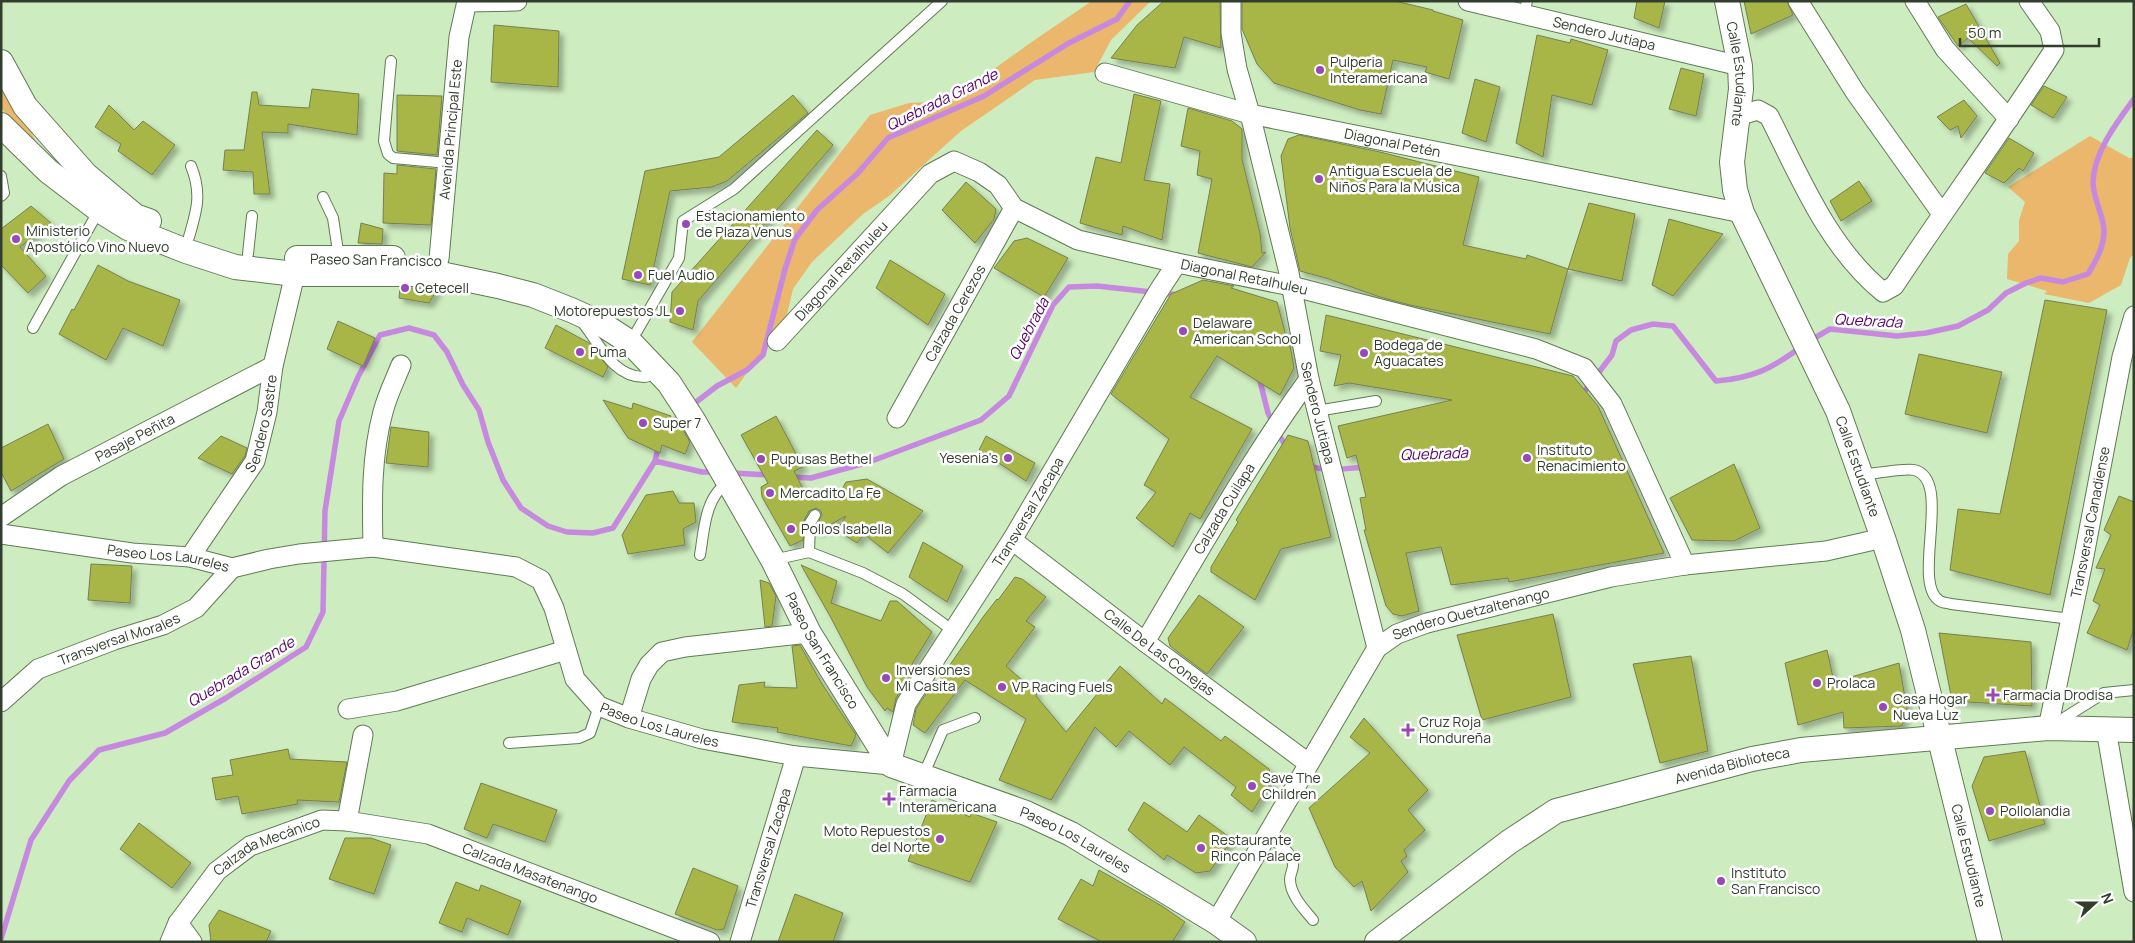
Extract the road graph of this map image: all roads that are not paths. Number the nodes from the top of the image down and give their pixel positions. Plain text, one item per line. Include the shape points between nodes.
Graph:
1 (517, 1) edge
2 (942, 1) edge
3 (1230, 1) edge
4 (1468, 1) edge
5 (1728, 1) edge
6 (1798, 1) edge
7 (1915, 1) edge
8 (2030, 1) edge
9 (467, 2) edge
10 (1525, 8) edge
11 (392, 61) dead end
12 (1, 62) edge
13 (1740, 66) junction
14 (1105, 73) dead end
15 (1250, 114) junction
16 (1738, 116) junction
17 (2009, 120) junction
18 (1, 125) edge
19 (448, 163) junction
20 (191, 166) dead end
21 (1, 176) edge
22 (1, 196) edge
23 (323, 197) dead end
24 (1014, 208) junction
25 (99, 210) junction
26 (1742, 213) junction
27 (1942, 214) junction
28 (252, 216) dead end
29 (189, 237) junction
30 (248, 254) junction
31 (439, 259) junction
32 (1177, 263) junction
33 (339, 265) junction
34 (295, 274) junction
35 (1291, 286) junction
36 (2134, 318) edge
37 (33, 328) dead end
38 (637, 331) junction
39 (777, 341) dead end
40 (401, 365) dead end
41 (273, 366) junction
42 (669, 377) junction
43 (1309, 379) junction
44 (1376, 401) dead end
45 (1317, 411) junction
46 (897, 418) dead end
47 (1860, 475) junction
48 (731, 480) junction
49 (815, 515) dead end
50 (1, 517) edge
51 (1, 534) edge
52 (1883, 538) junction
53 (1012, 540) junction
54 (373, 547) junction
55 (809, 552) junction
56 (700, 554) dead end
57 (190, 557) junction
58 (773, 560) junction
59 (1685, 566) junction
60 (232, 568) junction
61 (2071, 619) junction
62 (952, 630) junction
63 (809, 633) junction
64 (1145, 642) junction
65 (1377, 648) junction
66 (566, 650) junction
67 (2134, 690) edge
68 (1, 702) edge
69 (599, 706) junction
70 (348, 709) dead end
71 (629, 718) junction
72 (974, 718) dead end
73 (2048, 728) junction
74 (2106, 729) junction
75 (2134, 730) edge
76 (363, 735) dead end
77 (1941, 737) junction
78 (509, 743) dead end
79 (796, 756) junction
80 (1308, 763) junction
81 (891, 765) junction
82 (923, 776) junction
83 (347, 821) junction
84 (1266, 835) junction
85 (2134, 892) edge
86 (1313, 920) dead end
87 (1216, 922) junction
88 (178, 923) junction
89 (170, 942) edge
90 (192, 942) edge
91 (710, 942) edge
92 (740, 942) edge
93 (1244, 942) edge
94 (1376, 942) edge
95 (1990, 942) edge

1 - 9 street
2 - 38 lane via 734,189 683,221 679,258
3 - 15 street, Sendero Jutiapa via 1237,69
4 - 10 street, Sendero Jutiapa
5 - 13 street, Calle Estudiante
6 - 27 street via 1855,92
7 - 17 street via 1945,49
8 - 17 street via 2050,31 2054,50
9 - 19 street, Avenida Principal Este via 459,37
10 - 13 street, Sendero Jutiapa
11 - 19 lane via 384,141 388,154 393,158
12 - 29 street, Paseo San Francisco via 25,106 86,175 135,216
13 - 16 street, Calle Estudiante
14 - 15 street, Diagonal Petén
15 - 26 street, Diagonal Petén
15 - 35 street, Sendero Jutiapa
16 - 26 street, Calle Estudiante via 1732,162
16 - 27 street via 1758,110 1769,116 1819,214 1854,266 1883,292 1894,286
17 - 27 street
18 - 25 street, Paseo San Francisco via 48,171
19 - 31 street, Avenida Principal Este
20 - 29 lane via 198,182 199,200
21 - 22 lane via 4,193
23 - 33 lane via 333,218
24 - 32 street, Diagonal Retalhuleu via 1078,240
24 - 39 street, Diagonal Retalhuleu via 998,185 954,161 930,174
24 - 46 street, Calzada Cerezos
25 - 34 street, Paseo San Francisco via 128,228 235,267
25 - 37 lane
26 - 47 street, Calle Estudiante via 1838,411
28 - 30 lane
29 - 30 street, Paseo San Francisco
30 - 33 street, Paseo San Francisco
31 - 33 street, Paseo San Francisco
31 - 38 street, Paseo San Francisco via 534,281
32 - 35 street, Diagonal Retalhuleu
32 - 53 street, Transversal Zacapa
33 - 34 street, Paseo San Francisco
33 - 42 street, Paseo San Francisco via 441,274 532,295 600,323 631,343
34 - 41 street, Sendero Sastre
35 - 43 street, Sendero Jutiapa
35 - 59 street, Diagonal Retalhuleu via 1536,349 1584,368 1612,404
36 - 61 street, Transversal Canadiense via 2122,357
38 - 42 street, Paseo San Francisco
40 - 54 street via 383,411 375,455
41 - 50 street, Pasaje Peñita via 61,476
41 - 57 street, Sendero Sastre via 267,412 255,461
42 - 48 street, Paseo San Francisco via 709,422
43 - 45 street, Sendero Jutiapa
43 - 64 street, Calzada Cuilapa via 1241,479
44 - 45 lane
45 - 65 street, Sendero Jutiapa
47 - 52 street, Calle Estudiante
47 - 61 lane via 1914,470 1924,476 1933,496 1928,569 1933,592 1939,601
48 - 56 lane via 719,488 708,508
48 - 58 street, Paseo San Francisco
49 - 55 lane via 810,523
51 - 57 street, Paseo Los Laureles via 132,553
52 - 59 street, Sendero Quetzaltenango via 1826,551
52 - 77 street, Calle Estudiante via 1914,630
53 - 62 street, Transversal Zacapa
53 - 64 street, Calle De Las Conejas
54 - 60 street, Paseo Los Laureles via 299,554
54 - 66 street, Paseo Los Laureles via 516,567 541,580 554,608
55 - 58 lane
55 - 62 lane via 863,573 903,594
57 - 60 street, Paseo Los Laureles
58 - 63 street, Paseo San Francisco
59 - 65 street, Sendero Quetzaltenango via 1611,577 1427,623 1397,634
60 - 68 street, Transversal Morales via 196,608 163,625 38,669
61 - 73 street, Transversal Canadiense
62 - 81 street, Transversal Zacapa via 906,704
63 - 71 street via 662,652 641,679
63 - 81 street, Paseo San Francisco
64 - 80 street, Calle De Las Conejas
65 - 80 street, Sendero Quetzaltenango
66 - 69 street, Paseo Los Laureles via 575,679
66 - 70 street via 397,701
67 - 73 lane via 2104,693
69 - 71 street, Paseo Los Laureles
69 - 78 lane via 590,732 579,738
71 - 79 street, Paseo Los Laureles via 702,739
72 - 82 lane via 943,730
73 - 74 street, Avenida Biblioteca
73 - 77 street, Avenida Biblioteca
74 - 75 street, Avenida Biblioteca
74 - 85 street
76 - 83 street
77 - 94 street, Avenida Biblioteca via 1801,750 1556,810
77 - 95 street, Calle Estudiante
79 - 81 street, Paseo Los Laureles
79 - 92 street, Transversal Zacapa
80 - 84 street, Sendero Quetzaltenango
81 - 82 street, Paseo Los Laureles
82 - 87 street, Paseo Los Laureles via 1026,813 1071,834
83 - 88 street, Calzada Mecánico via 322,820 250,846 217,871
83 - 91 street, Calzada Masatenango via 428,834
84 - 86 lane via 1290,856 1294,864 1290,878 1295,896
84 - 87 street, Sendero Quetzaltenango
87 - 93 street, Paseo Los Laureles
88 - 89 street, Calzada Mecánico
88 - 90 street

